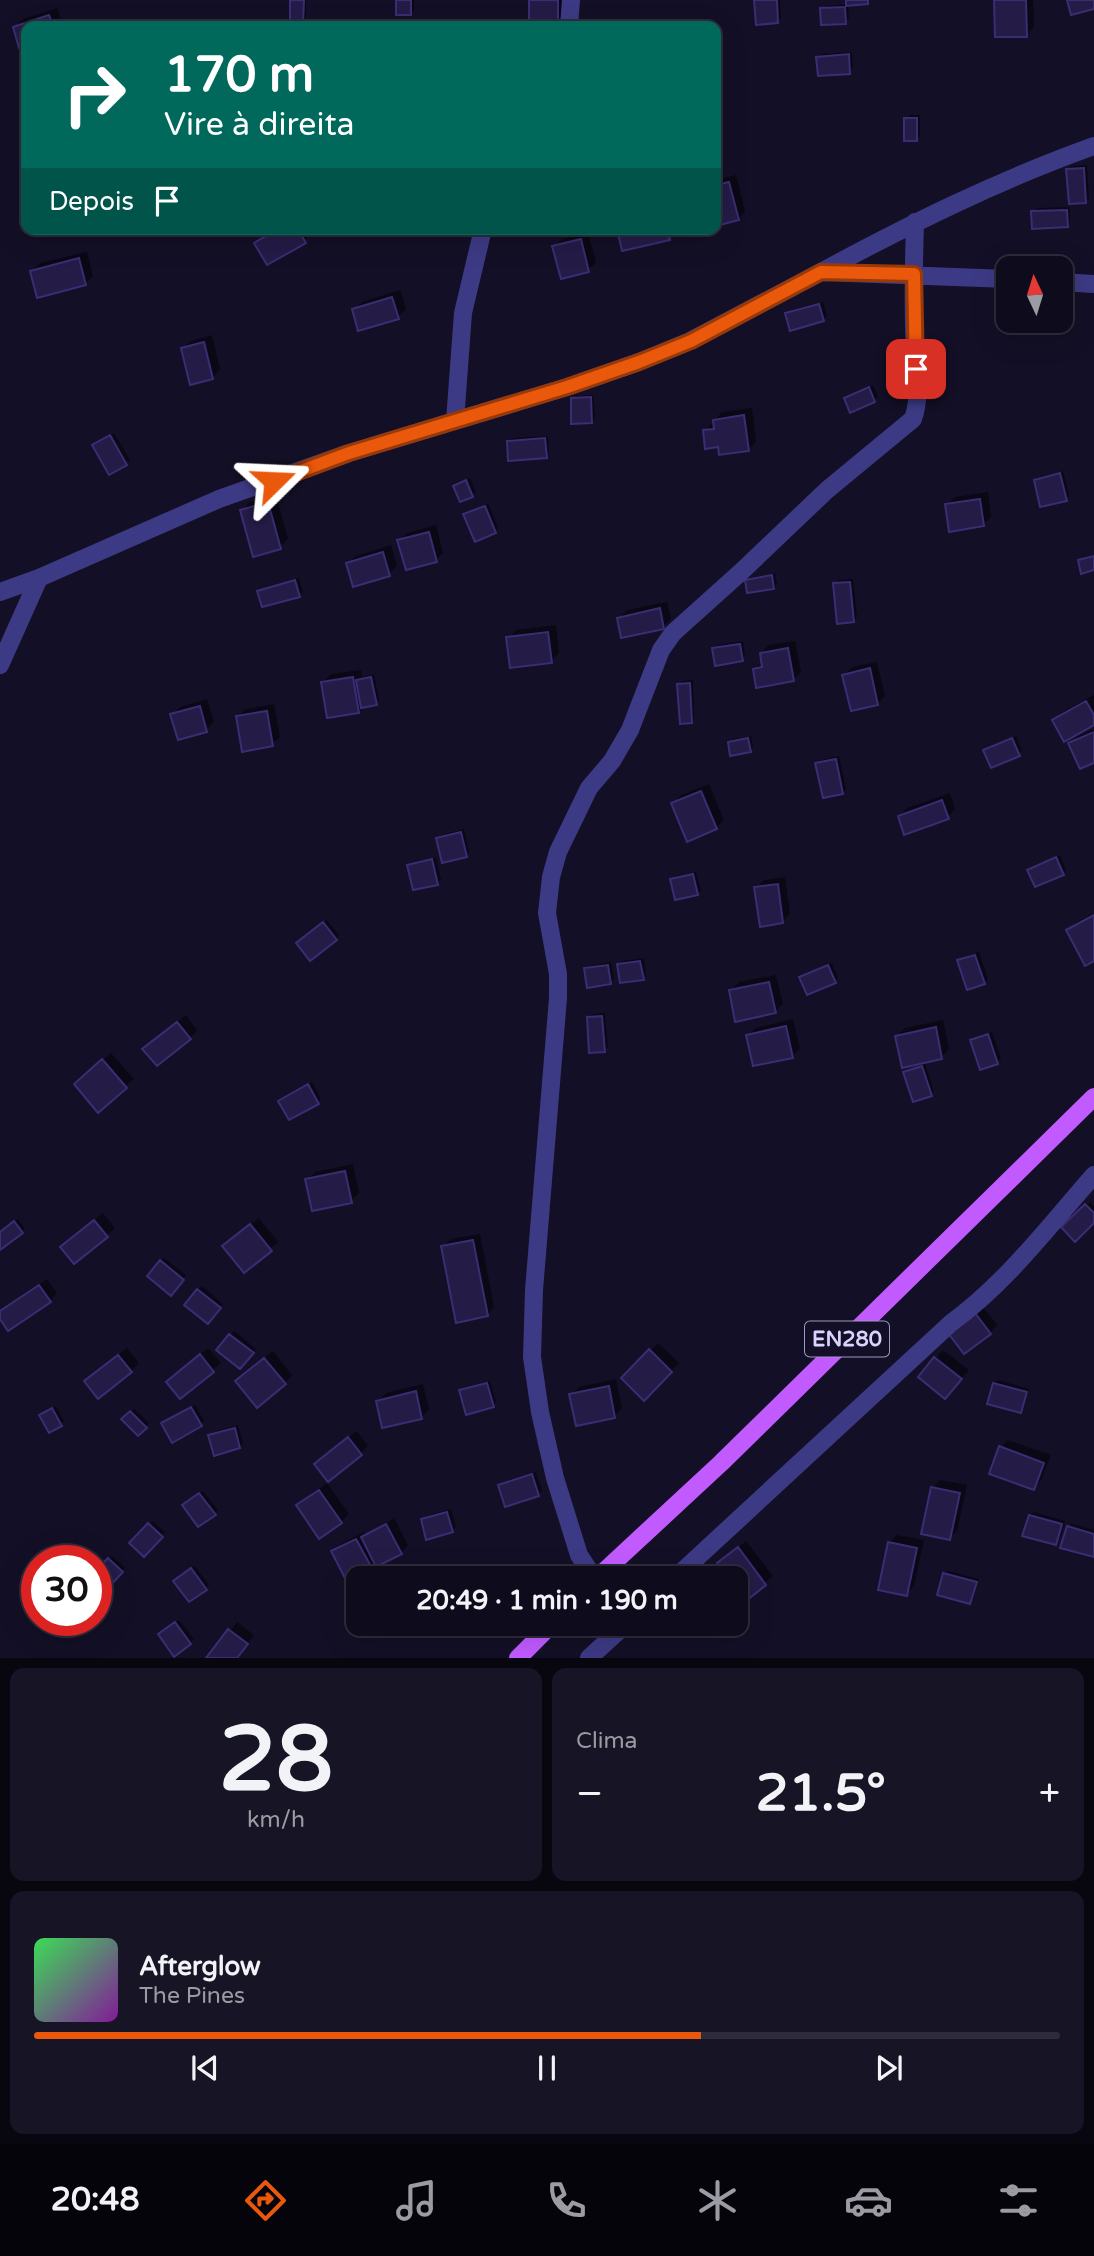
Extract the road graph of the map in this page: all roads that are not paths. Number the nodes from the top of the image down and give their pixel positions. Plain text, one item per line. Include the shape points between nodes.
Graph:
1 (571, 0) edge
2 (569, 21) edge
3 (1094, 146) edge
4 (915, 222) junction
5 (482, 235) edge
6 (821, 272) junction
7 (914, 274) junction
8 (996, 278) edge
9 (1073, 283) edge
10 (1094, 284) edge
11 (455, 421) junction
12 (39, 578) junction
13 (0, 592) edge
14 (0, 665) edge
15 (1094, 1097) edge
16 (1094, 1175) edge
17 (587, 1566) edge
18 (608, 1566) edge
19 (688, 1566) edge
20 (540, 1636) edge
21 (613, 1636) edge
22 (518, 1657) edge
23 (589, 1657) edge

1 - 2 street
3 - 4 street via 1037,166
4 - 6 street
4 - 7 street
5 - 11 street via 463,313
6 - 7 street
6 - 11 street via 691,341 567,387
7 - 8 street
7 - 17 street via 917,391 913,419 834,484 673,633 661,650 630,730 589,788 551,877 547,913 558,998 531,1357 555,1478
9 - 10 street
11 - 12 street via 219,499
12 - 13 street
12 - 14 street
15 - 18 main road, EN280 via 721,1463
16 - 19 street via 971,1309
20 - 22 main road
21 - 23 street

